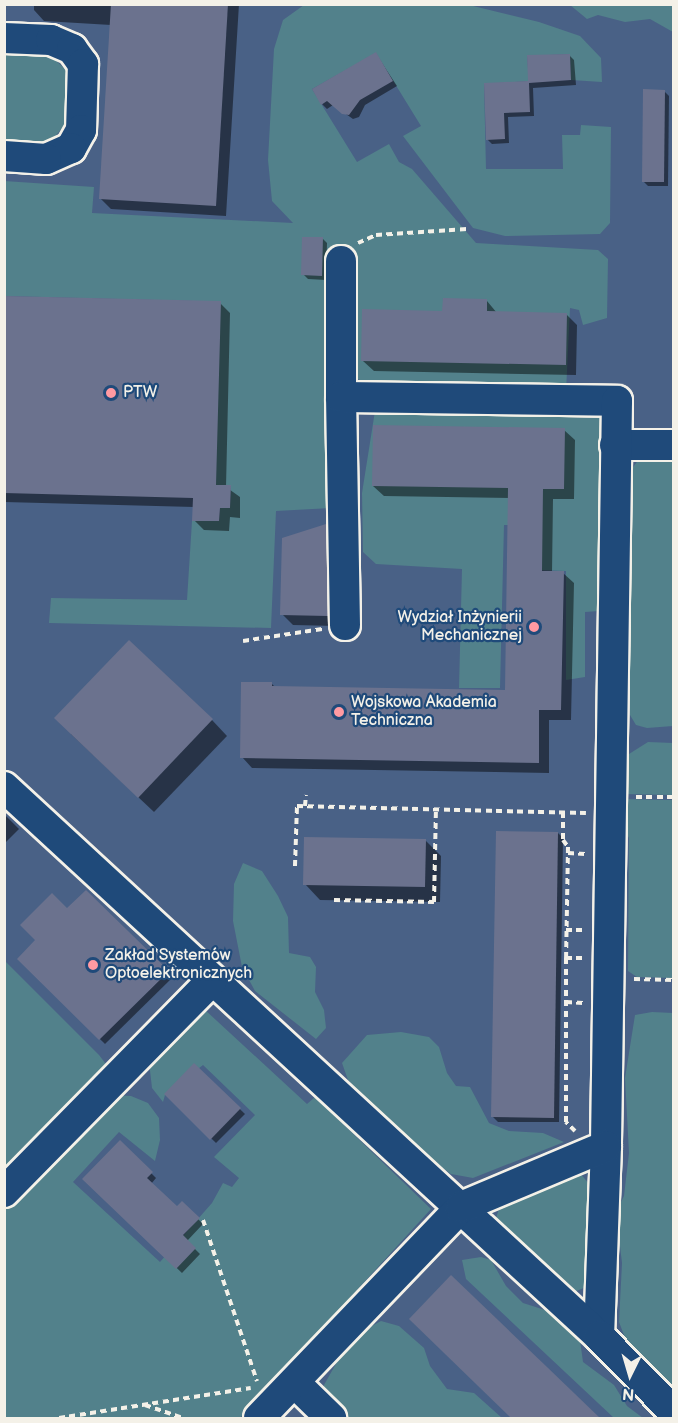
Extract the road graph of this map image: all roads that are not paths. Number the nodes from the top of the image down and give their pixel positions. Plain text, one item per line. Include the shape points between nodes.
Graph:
1 (4, 38) edge
2 (4, 156) edge
3 (341, 261) road end
4 (341, 397) junction
5 (615, 445) junction
6 (674, 445) edge
7 (345, 625) road end
8 (4, 787) edge
9 (211, 981) junction
10 (593, 1141) junction
11 (4, 1192) edge
12 (460, 1207) junction
13 (599, 1336) junction
14 (294, 1382) junction
15 (674, 1412) edge
16 (259, 1419) edge
17 (332, 1419) edge

1 - 2 lane via 58,42 72,49 82,64 81,130 71,148 46,159
3 - 4 lane
4 - 5 lane via 617,401
4 - 7 lane
5 - 6 lane
5 - 10 lane via 611,805
8 - 9 lane
9 - 11 lane
9 - 12 lane
10 - 12 lane
10 - 13 lane
12 - 13 lane
12 - 14 lane
13 - 15 lane
14 - 16 lane
14 - 17 lane

